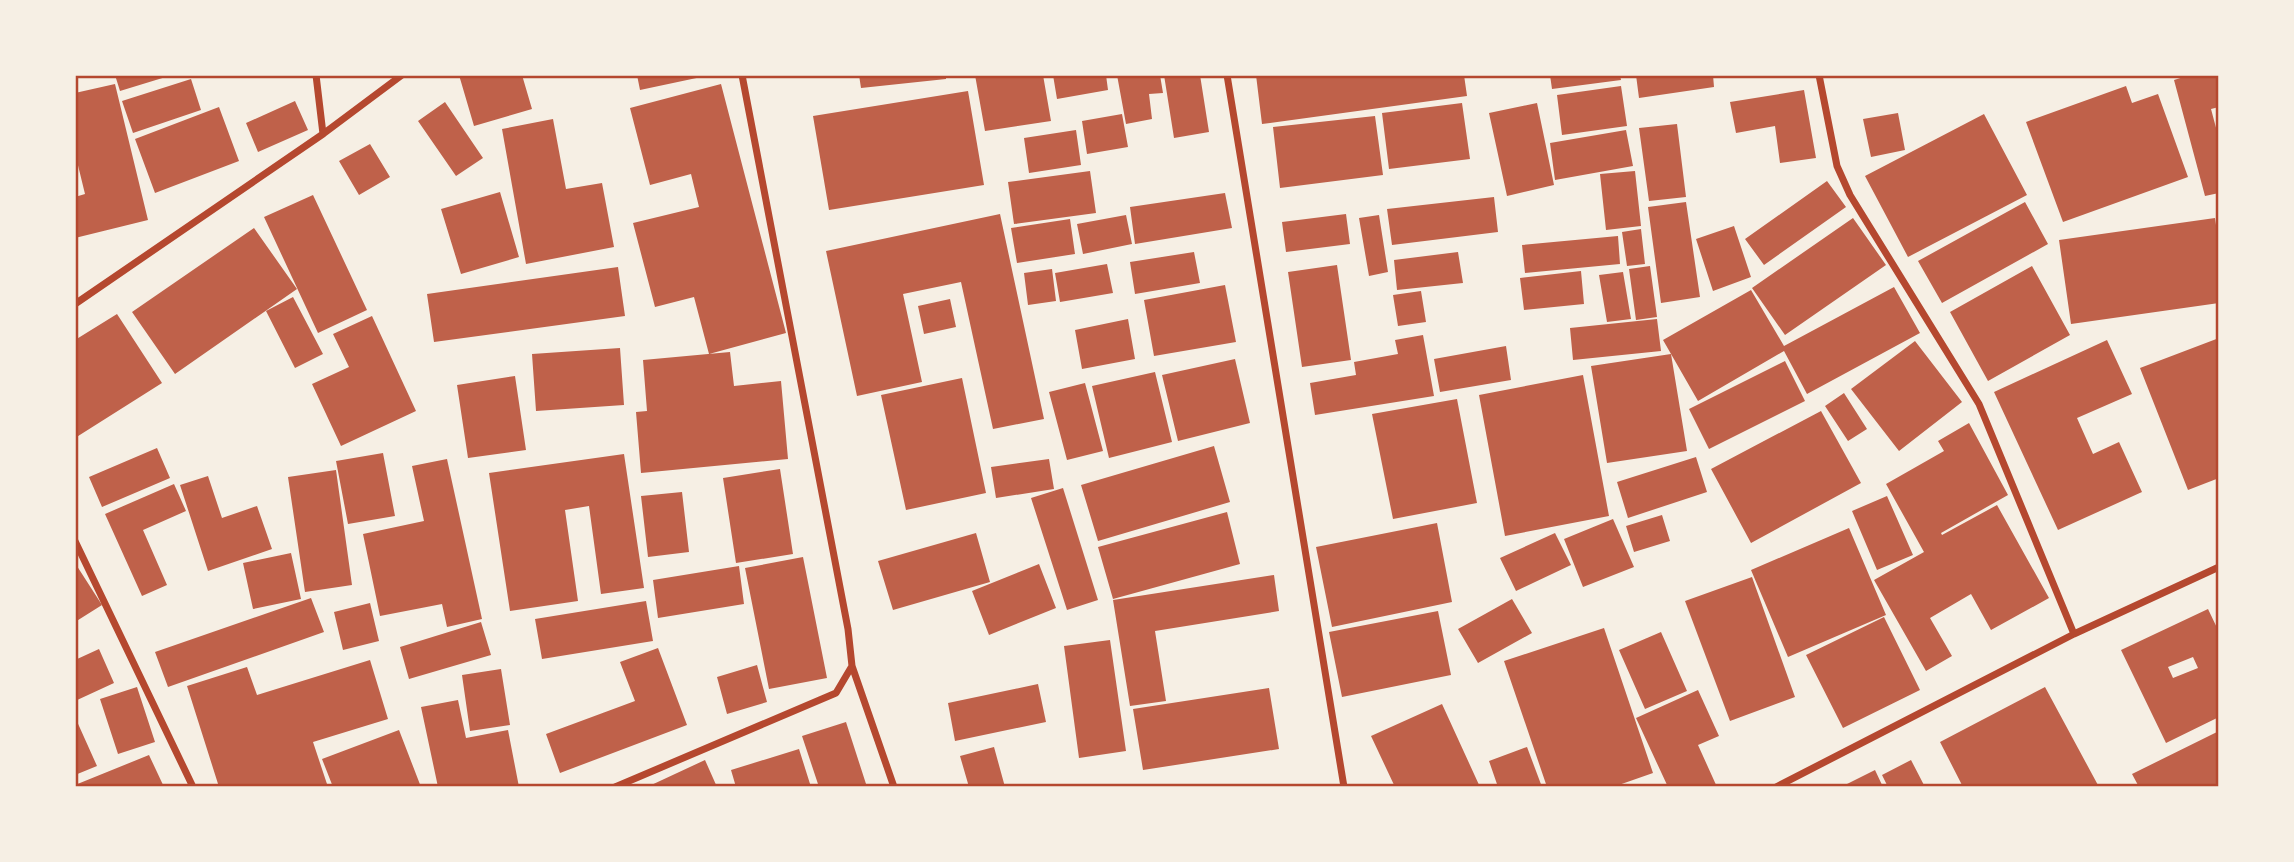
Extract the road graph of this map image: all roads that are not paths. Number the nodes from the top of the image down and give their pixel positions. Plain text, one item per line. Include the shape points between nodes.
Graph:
1 (316, 75) edge
2 (402, 75) edge
3 (741, 75) edge
4 (1227, 75) edge
5 (1819, 75) edge
6 (323, 134) junction
7 (75, 304) edge
8 (75, 541) edge
9 (2219, 567) edge
10 (2074, 634) junction
11 (852, 666) junction
12 (193, 787) edge
13 (615, 787) edge
14 (894, 787) edge
15 (1344, 787) edge
16 (1776, 787) edge

1 - 6 street
2 - 6 street
3 - 11 street
4 - 15 street
5 - 10 street via 1837,166 1850,195 1979,404
6 - 7 street
8 - 12 street
9 - 10 street
10 - 16 street
11 - 13 street via 836,693
11 - 14 street

